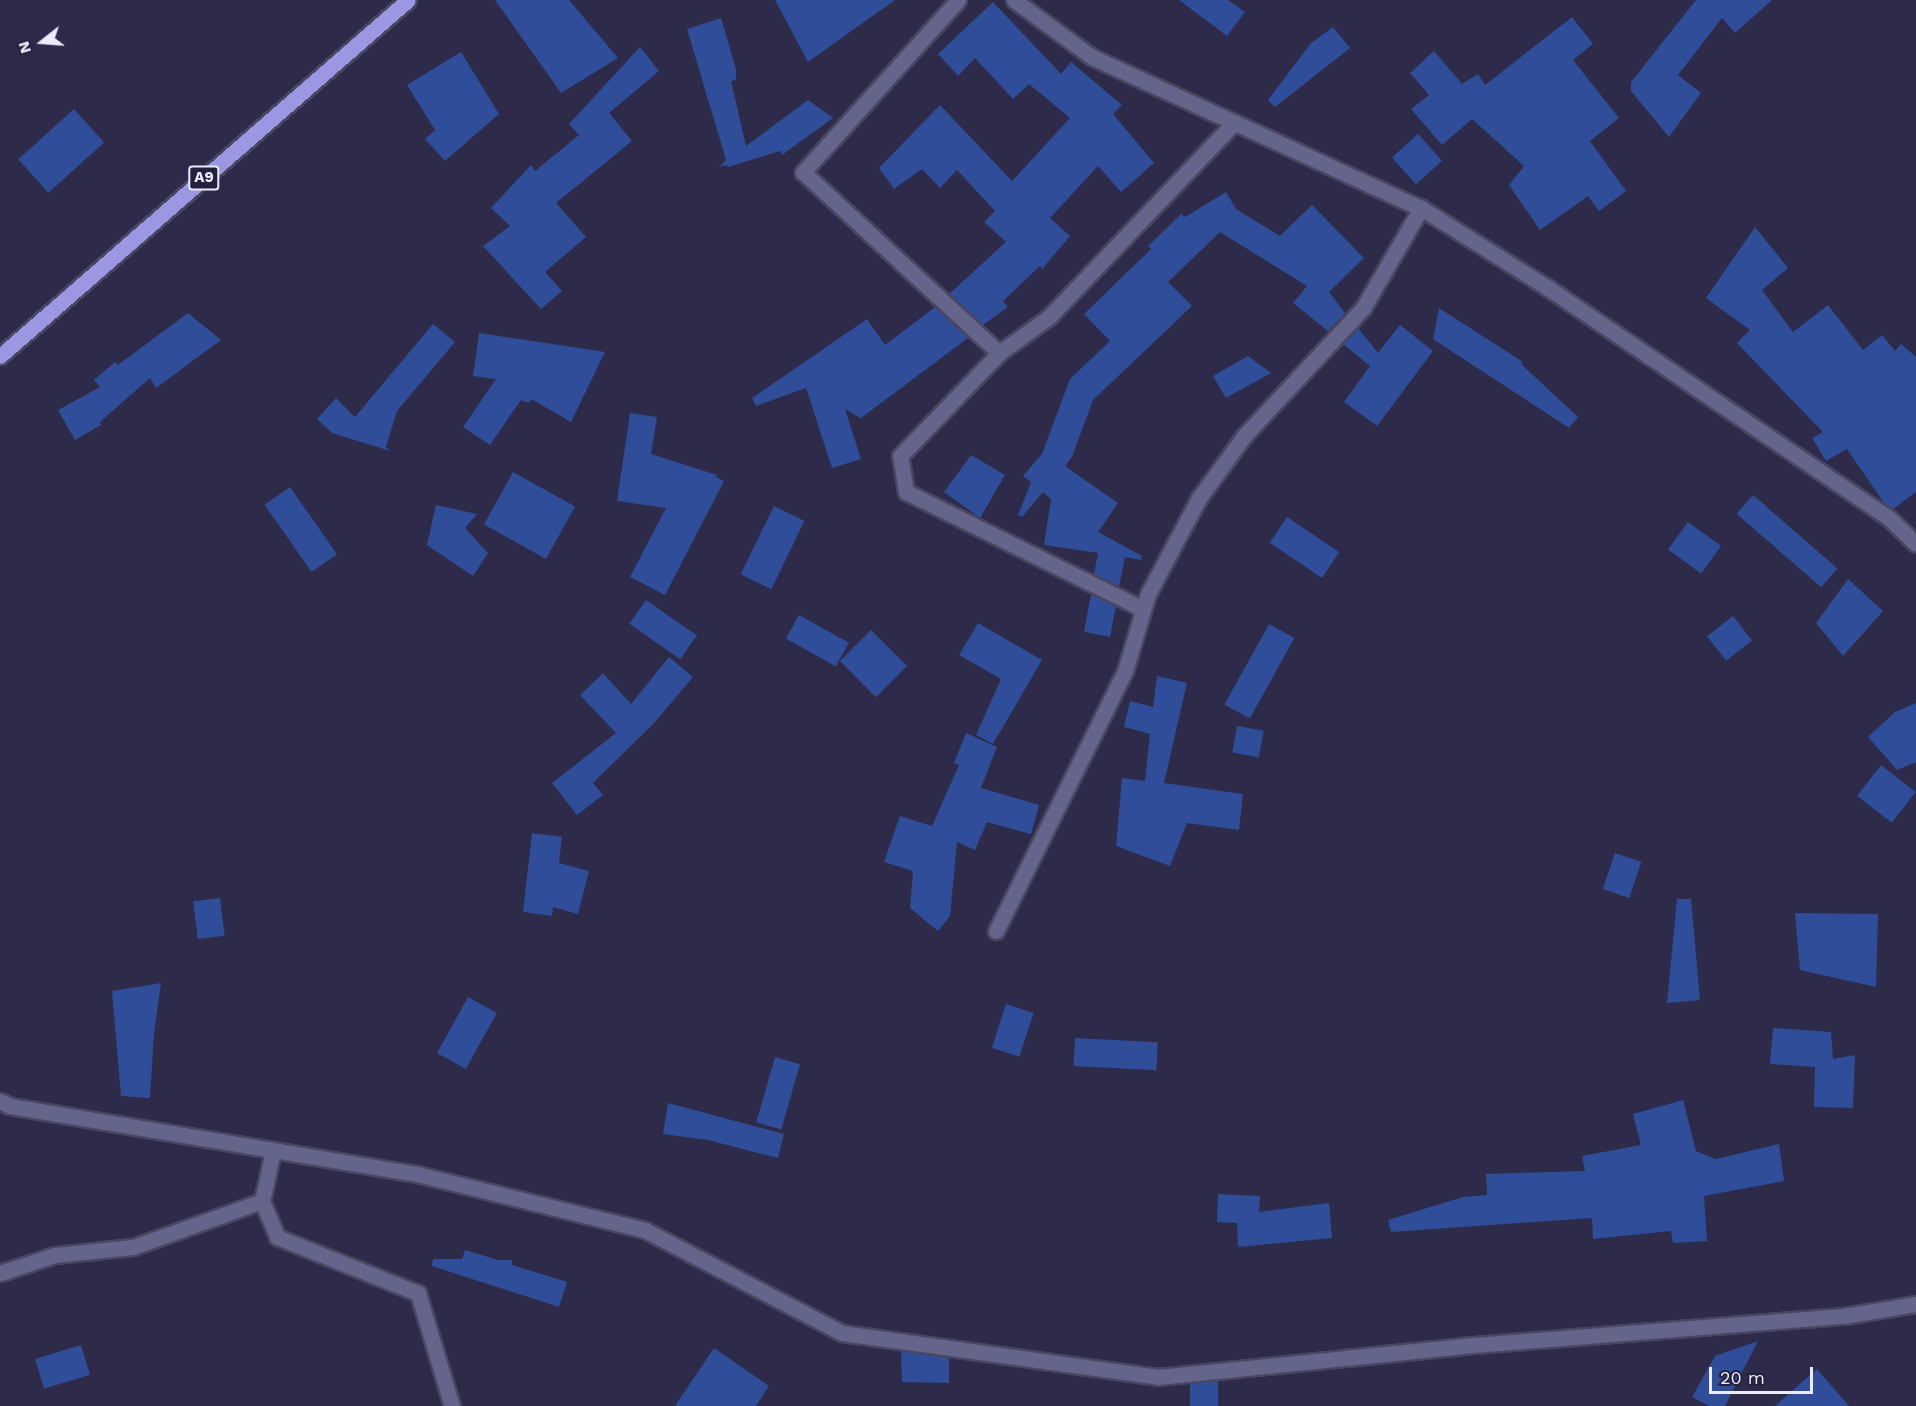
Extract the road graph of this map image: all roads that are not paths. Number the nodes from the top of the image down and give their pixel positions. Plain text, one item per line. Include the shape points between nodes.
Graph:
1 (408, 0) edge
2 (958, 0) edge
3 (1014, 0) edge
4 (1235, 122) junction
5 (1421, 208) junction
6 (999, 353) junction
7 (0, 356) edge
8 (1916, 544) edge
9 (1143, 609) junction
10 (996, 931) dead end
11 (0, 1101) edge
12 (273, 1151) junction
13 (262, 1201) junction
14 (0, 1273) edge
15 (1916, 1304) edge
16 (449, 1405) edge

1 - 7 main road, A9
2 - 6 street via 803,172
3 - 4 street via 1092,57
4 - 5 street
4 - 6 street via 1049,317
5 - 8 street via 1548,288 1889,518
5 - 9 street via 1363,308 1244,436 1199,498
6 - 9 street via 900,456 906,492
9 - 10 street via 1125,671
11 - 12 street via 10,1106
12 - 13 street
12 - 15 street via 417,1174 645,1230 842,1333 1158,1377 1461,1346 1844,1316
13 - 14 street via 133,1247 55,1255
13 - 16 street via 277,1237 418,1293

